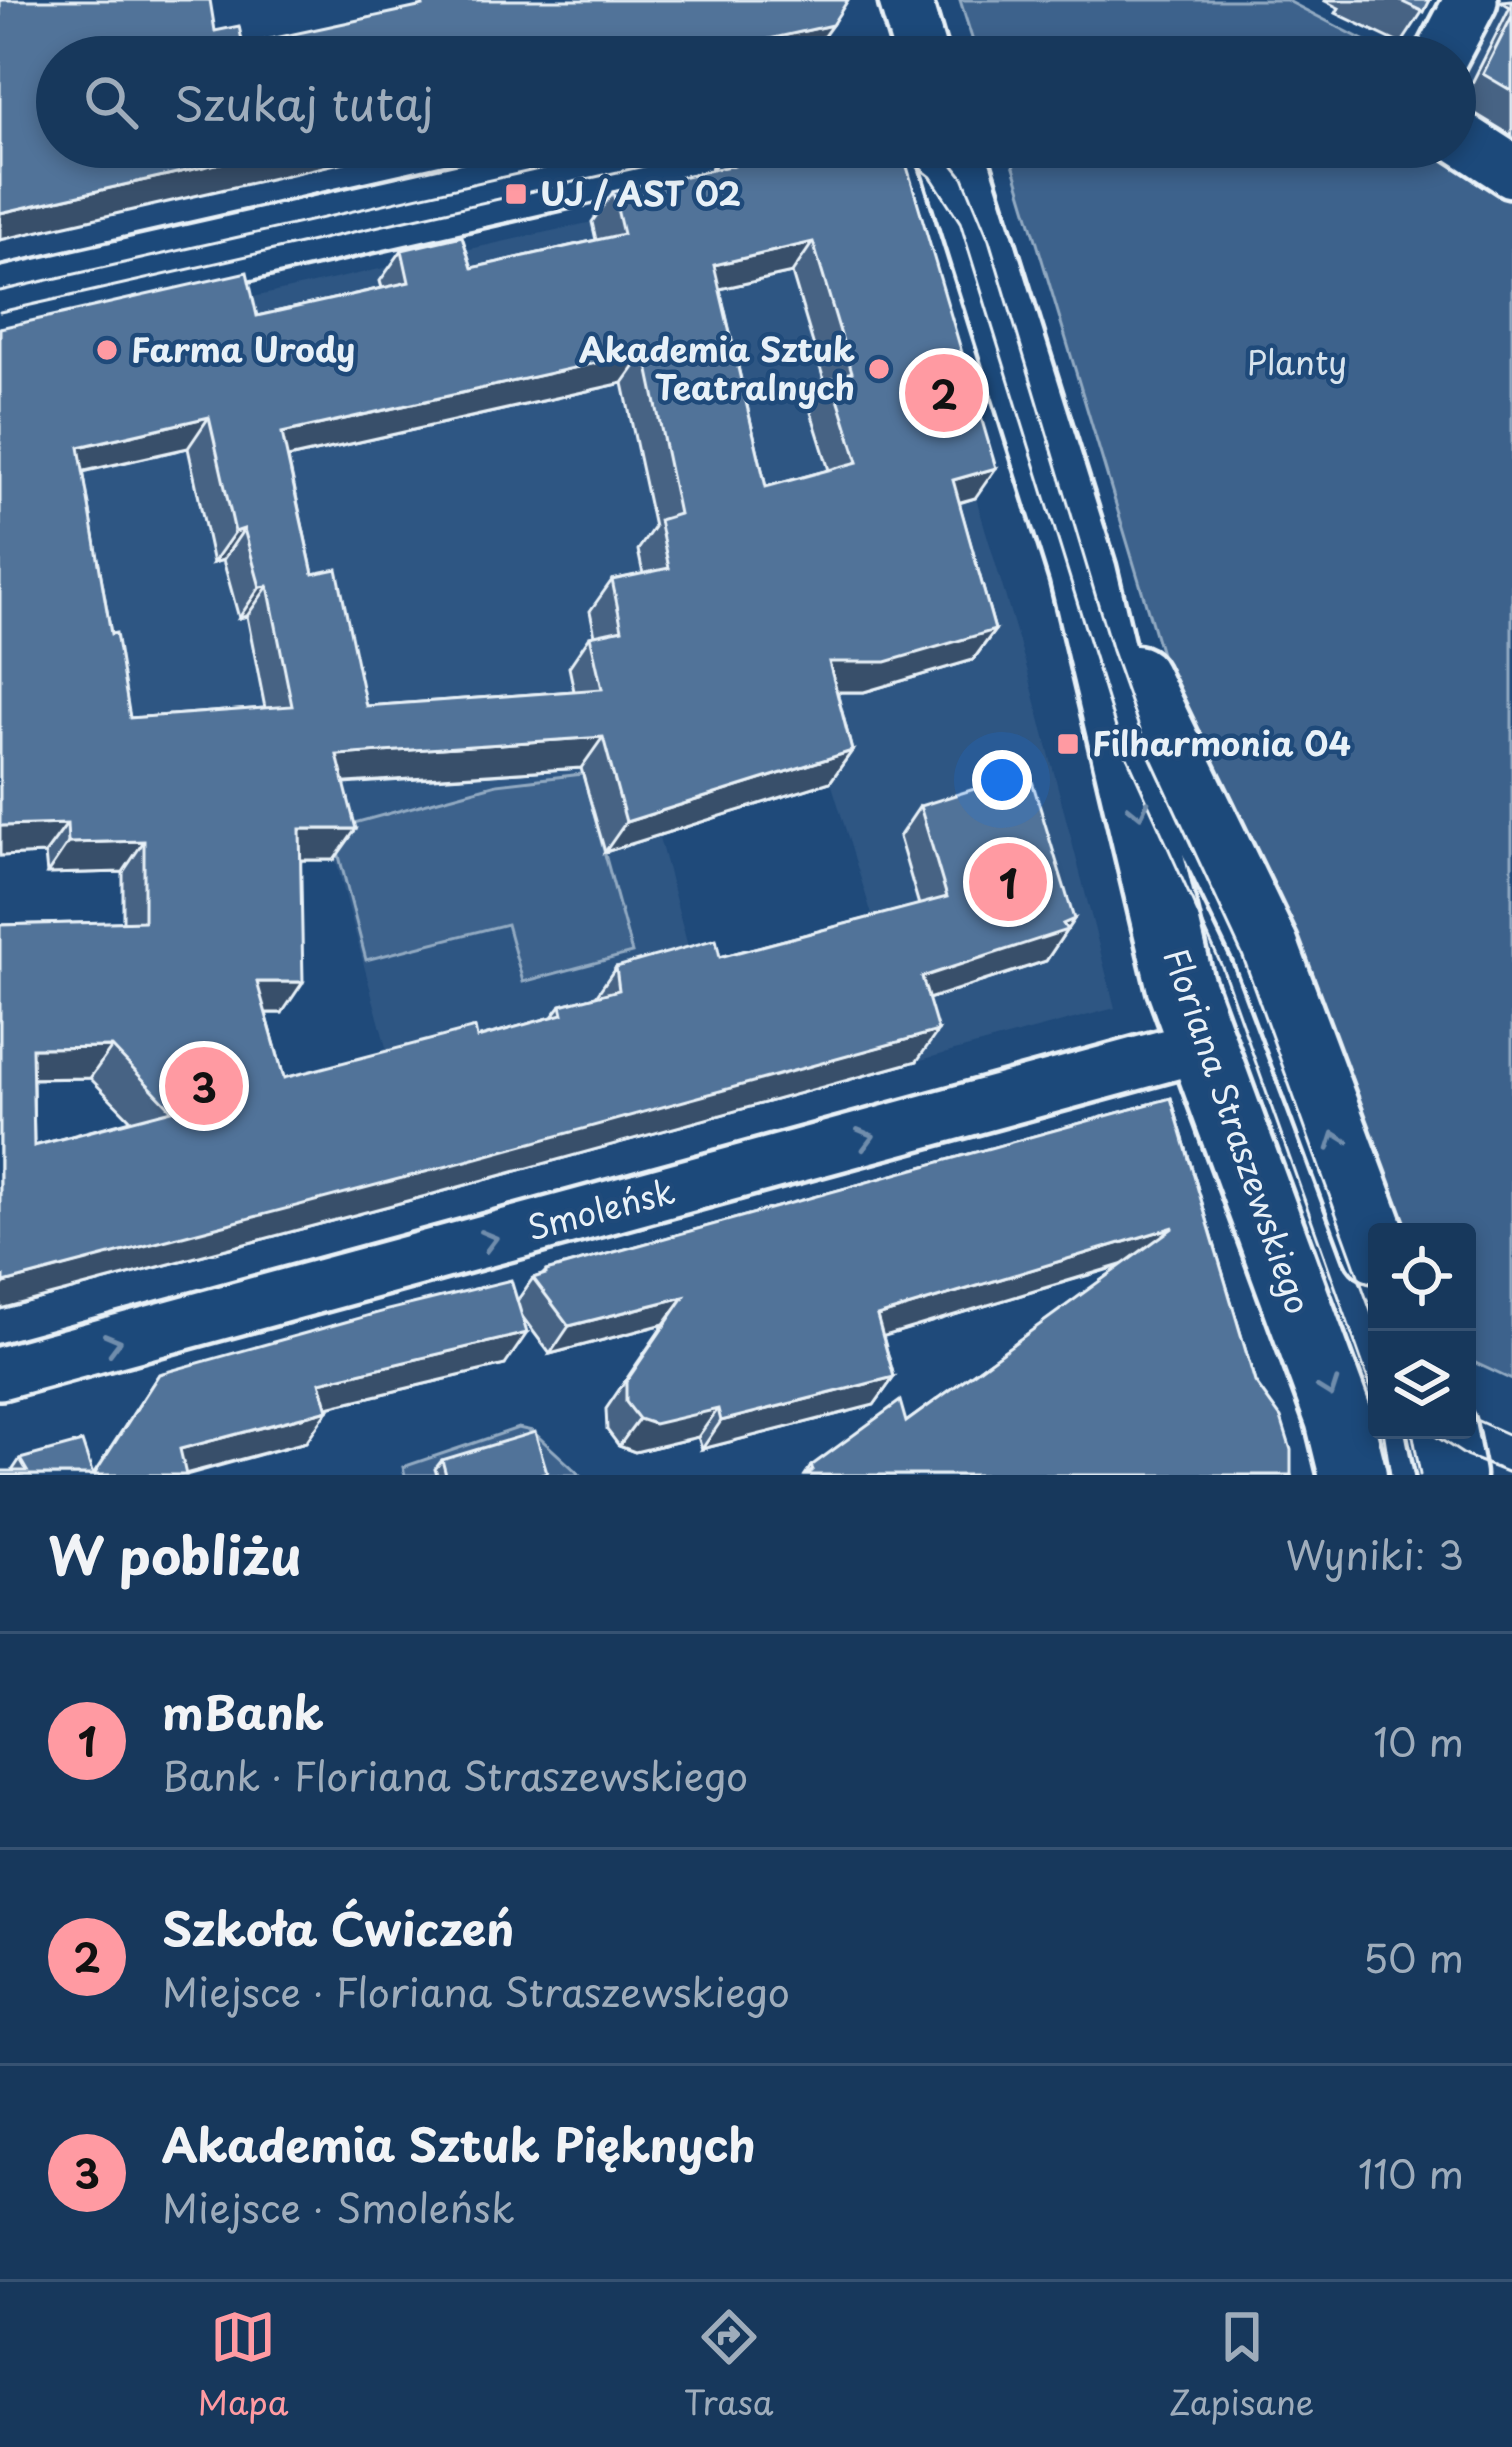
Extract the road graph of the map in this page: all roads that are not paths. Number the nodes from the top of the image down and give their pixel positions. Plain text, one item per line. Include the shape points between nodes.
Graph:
1 (905, 0) edge
2 (1471, 0) edge
3 (916, 36) edge
4 (1452, 36) edge
5 (1476, 148) edge
6 (591, 168) edge
7 (957, 168) edge
8 (1512, 171) edge
9 (0, 302) edge
10 (1083, 573) junction
11 (1201, 1046) junction
12 (1368, 1226) edge
13 (0, 1373) edge
14 (1444, 1439) edge
15 (1353, 1475) edge
16 (1451, 1475) edge

1 - 3 street
2 - 4 street
5 - 8 street
6 - 9 street
7 - 10 street, Floriana Straszewskiego
10 -> 11 street, Floriana Straszewskiego
12 -> 10 street, Floriana Straszewskiego via 1265,948
13 -> 11 street, Smoleńsk
11 -> 15 street, Floriana Straszewskiego
14 - 16 street

